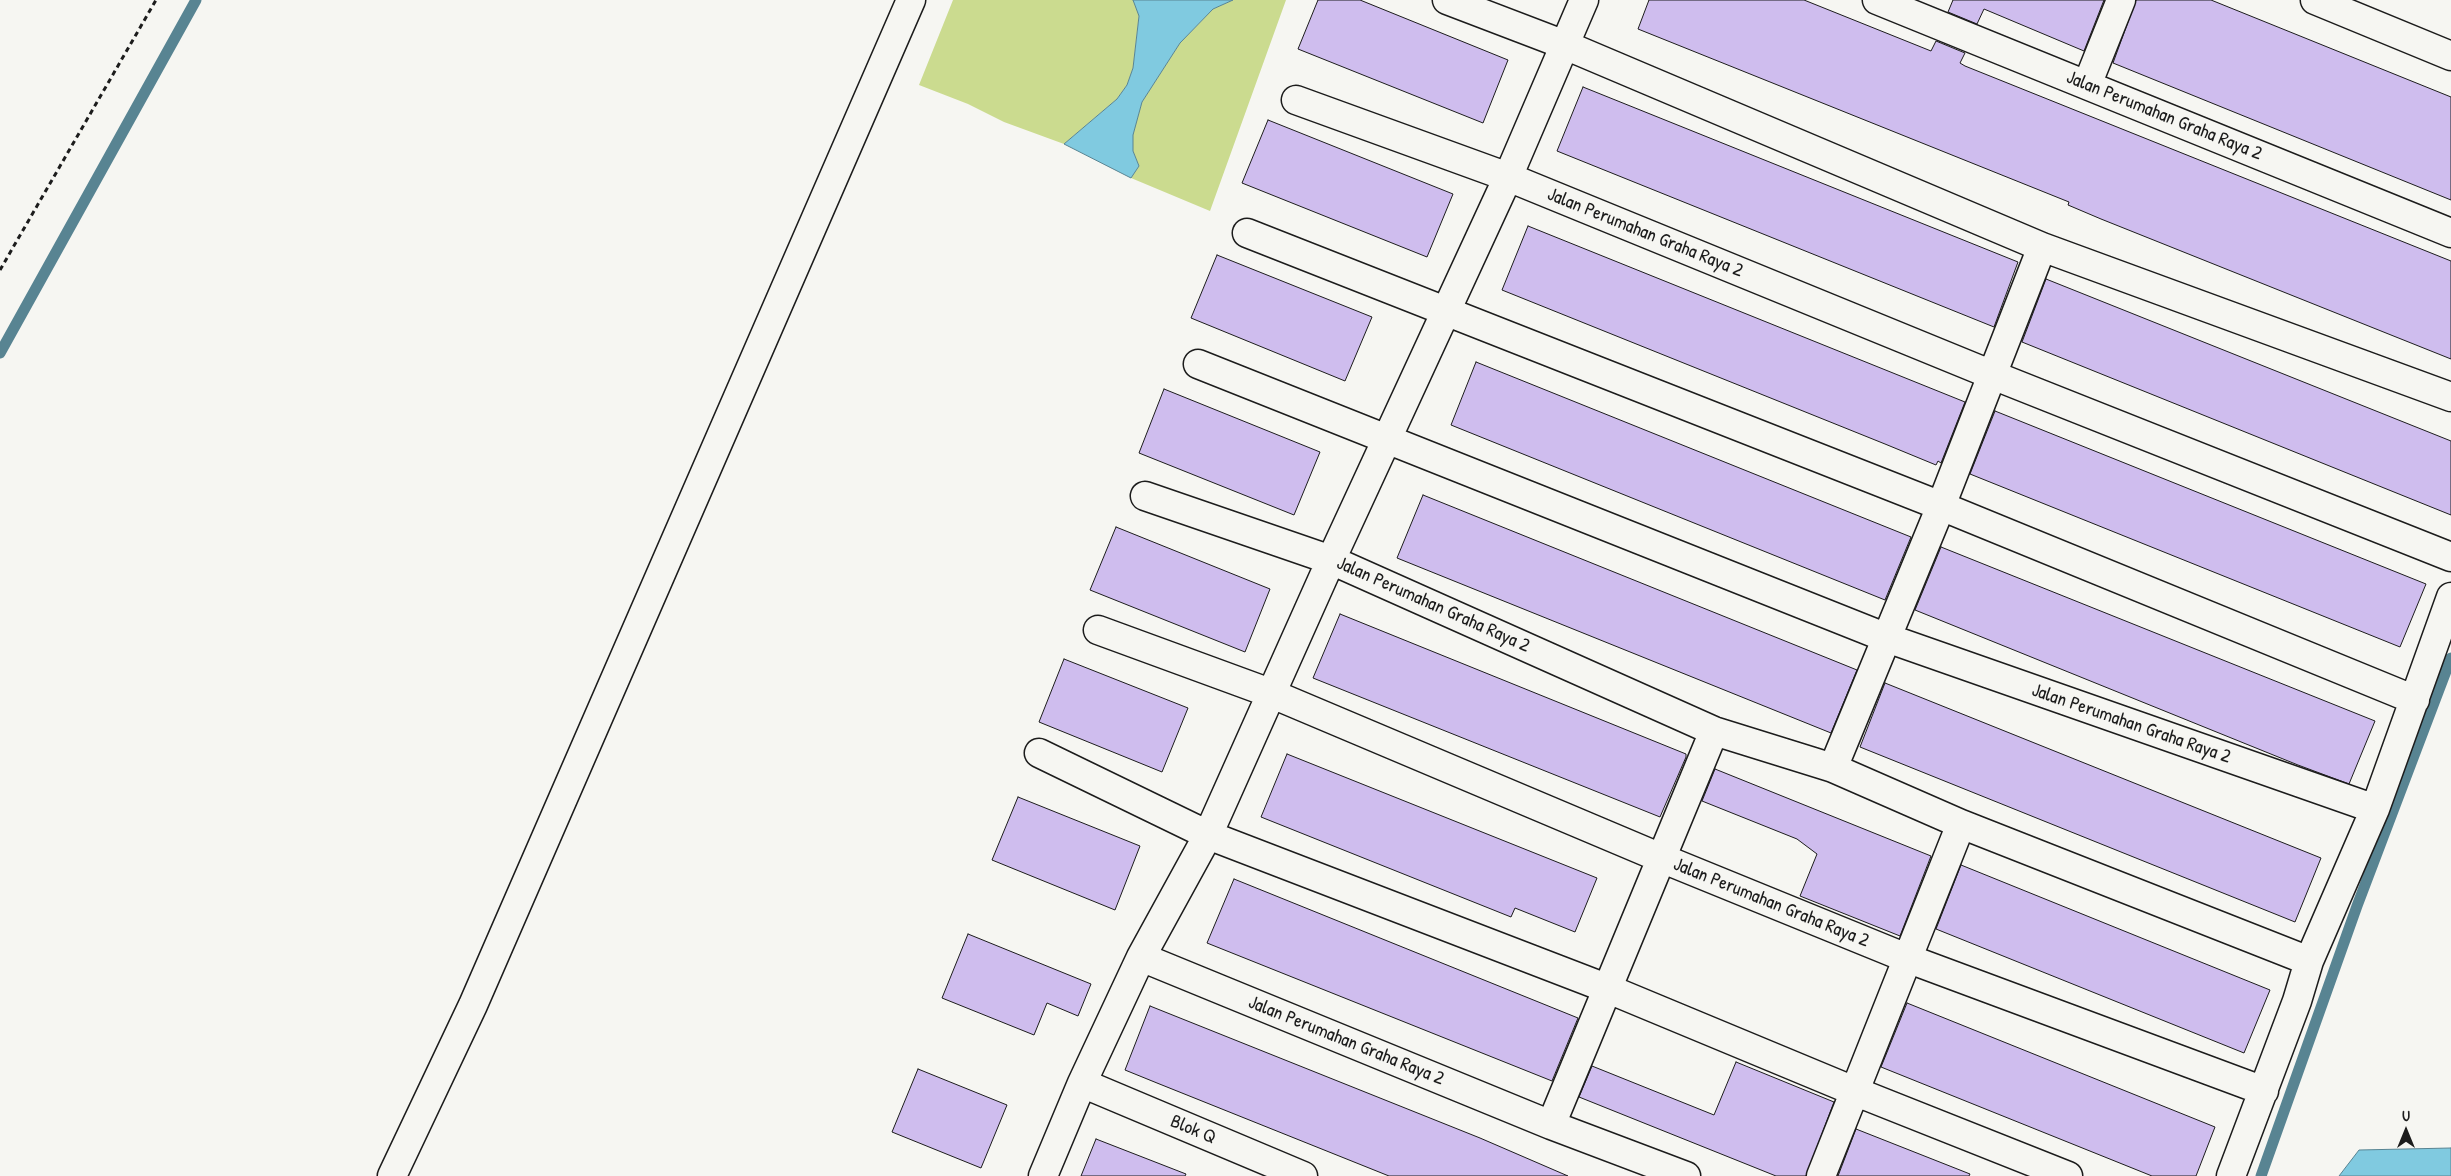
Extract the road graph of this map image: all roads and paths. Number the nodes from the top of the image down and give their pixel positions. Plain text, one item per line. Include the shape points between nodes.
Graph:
1 (156, 0) edge
2 (911, 0) edge
3 (1447, 0) edge
4 (1584, 0) edge
5 (1877, 0) edge
6 (2121, 0) edge
7 (2315, 0) edge
8 (1565, 45) junction
9 (2451, 56) edge
10 (2086, 85) junction
11 (1296, 100) dead end
12 (1508, 177) junction
13 (1247, 233) dead end
14 (2451, 233) edge
15 (2042, 247) junction
16 (0, 270) edge
17 (1447, 310) junction
18 (1198, 364) dead end
19 (1990, 374) junction
20 (2451, 397) edge
21 (1387, 438) junction
22 (1145, 496) dead end
23 (1941, 506) junction
24 (2451, 557) edge
25 (1330, 560) junction
26 (2451, 597) edge
27 (1098, 630) dead end
28 (1887, 638) junction
29 (1270, 693) junction
30 (2414, 700) junction
31 (1714, 731) junction
32 (1039, 753) dead end
33 (1833, 768) junction
34 (2375, 809) junction
35 (1961, 824) junction
36 (1208, 834) junction
37 (1661, 858) junction
38 (1141, 957) junction
39 (1909, 959) junction
40 (2309, 961) junction
41 (1606, 988) junction
42 (1082, 1083) junction
43 (1854, 1091) junction
44 (2264, 1091) junction
45 (1551, 1125) junction
46 (1681, 1175) edge
47 (392, 1176) edge
48 (1043, 1176) edge
49 (1303, 1176) edge
50 (1821, 1176) edge
51 (2068, 1176) edge
52 (2231, 1176) edge

1 - 16 path
2 - 47 street via 474,1005
3 - 8 street
4 - 8 street
5 - 10 street, Jalan Perumahan Graha Raya 2
6 - 10 street
7 - 9 street
8 - 12 street
8 - 15 street
10 - 14 street, Jalan Perumahan Graha Raya 2
11 - 12 street, Jalan Perumahan Graha Raya 2
12 - 17 street
12 - 19 street, Jalan Perumahan Graha Raya 2
13 - 17 street
15 - 19 street
15 - 20 street
17 - 21 street
17 - 23 street
18 - 21 street, Jalan Perumahan Graha Raya 2
19 - 23 street
19 - 24 street, Jalan Perumahan Graha Raya 2
21 - 25 street
21 - 28 street, Jalan Perumahan Graha Raya 2
22 - 25 street, Jalan Perumahan Graha Raya 2
23 - 28 street
23 - 30 street
25 - 29 street
25 - 31 street, Jalan Perumahan Graha Raya 2
26 - 30 street
27 - 29 street, Jalan Perumahan Graha Raya 2
28 - 33 street
28 - 34 street, Jalan Perumahan Graha Raya 2
29 - 36 street
29 - 37 street, Jalan Perumahan Graha Raya 2
30 - 34 street
31 - 33 street, Jalan Perumahan Graha Raya 2
31 - 37 street, Jalan Perumahan Graha Raya 2
32 - 36 street
33 - 35 street, Jalan Perumahan Graha Raya 2
34 - 40 street
35 - 39 street
35 - 40 street, Jalan Perumahan Graha Raya 2
36 - 38 street
36 - 41 street
37 - 39 street, Jalan Perumahan Graha Raya 2
37 - 41 street, Jalan Perumahan Graha Raya 2
38 - 42 street
38 - 45 street, Jalan Perumahan Graha Raya 2
39 - 43 street
39 - 44 street, Jalan Perumahan Graha Raya 2
40 - 44 street
41 - 43 street
41 - 45 street, Jalan Perumahan Graha Raya 2
42 - 48 street
42 - 49 street, Blok Q
43 - 50 street
43 - 51 street
44 - 52 street
45 - 46 street, Jalan Perumahan Graha Raya 2

